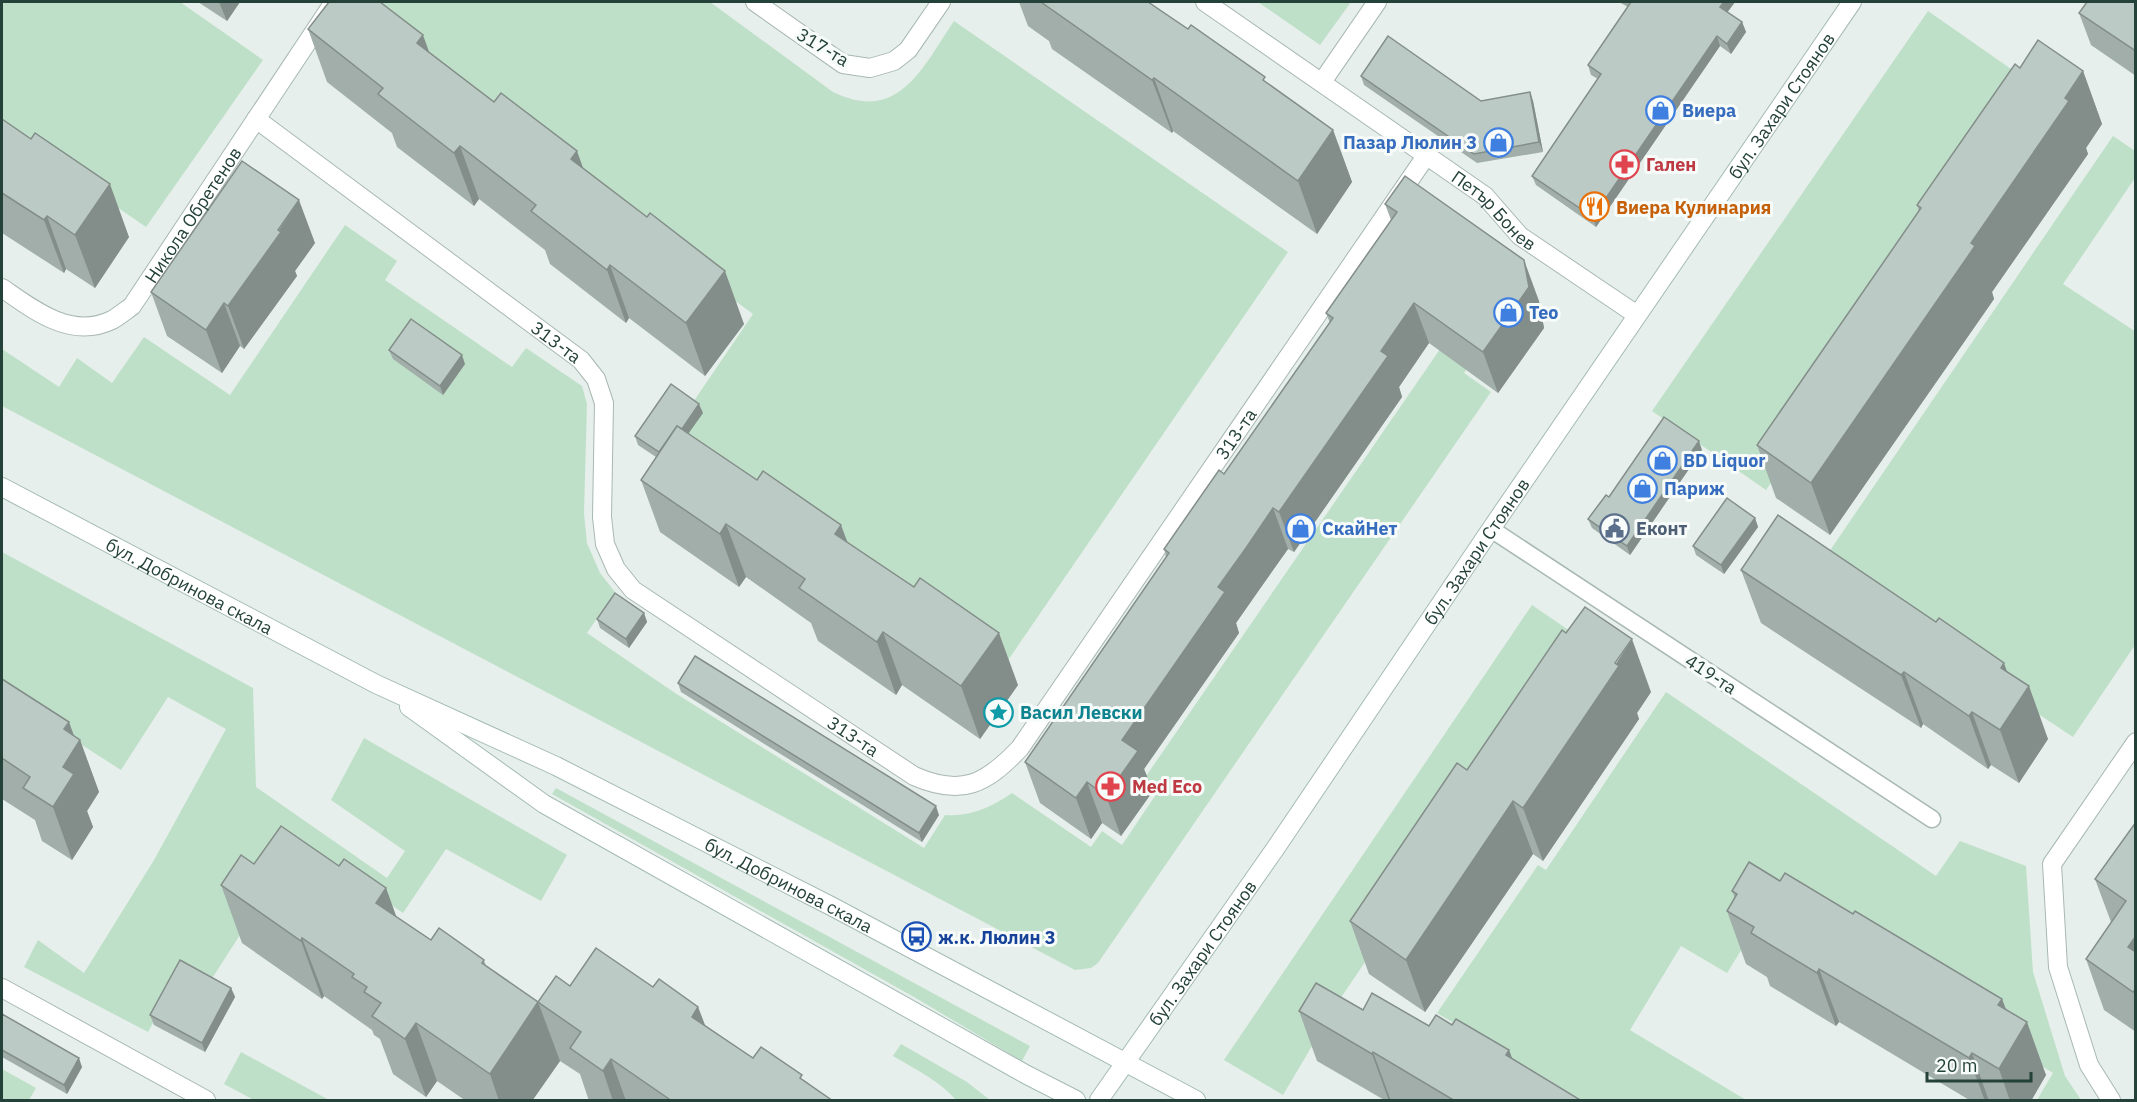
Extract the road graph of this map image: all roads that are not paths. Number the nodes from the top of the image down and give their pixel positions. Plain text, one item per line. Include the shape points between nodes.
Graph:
1 (334, 2) edge
2 (755, 2) edge
3 (941, 2) edge
4 (1205, 2) edge
5 (1377, 2) edge
6 (1852, 2) edge
7 (1322, 82) junction
8 (256, 119) junction
9 (1426, 156) junction
10 (2, 288) edge
11 (1637, 315) junction
12 (2, 487) edge
13 (1491, 529) junction
14 (376, 684) junction
15 (2136, 742) edge
16 (1932, 819) dead end
17 (2, 988) edge
18 (1125, 1063) junction
19 (206, 1101) edge
20 (1076, 1101) edge
21 (1099, 1101) edge
22 (1196, 1101) edge
23 (2111, 1101) edge

1 - 8 street, Никола Обретенов
2 - 3 street, 317-та via 843,64 870,68 894,61 908,50
4 - 7 street, Петър Бонев
5 - 7 street
6 - 11 street, бул. Захари Стоянов
7 - 9 street, Петър Бонев
8 - 9 street, 313-та via 581,360 596,379 604,403 605,544 616,569 633,590 914,776 935,785 957,787 978,782 1000,770 1020,748
8 - 10 street, Никола Обретенов via 132,306 112,320 89,327 65,325 43,316
9 - 11 street, Петър Бонев via 1485,196 1520,236
11 - 13 street, бул. Захари Стоянов
12 - 14 street, бул. Добринова скала
13 - 16 lane, 419-та
13 - 18 street, бул. Захари Стоянов
14 - 18 street, бул. Добринова скала via 567,771
14 - 20 street, бул. Добринова скала via 544,804
15 - 23 street via 2052,864 2058,967 2089,1065
17 - 19 street
18 - 21 street, бул. Захари Стоянов
18 - 22 street, бул. Добринова скала

